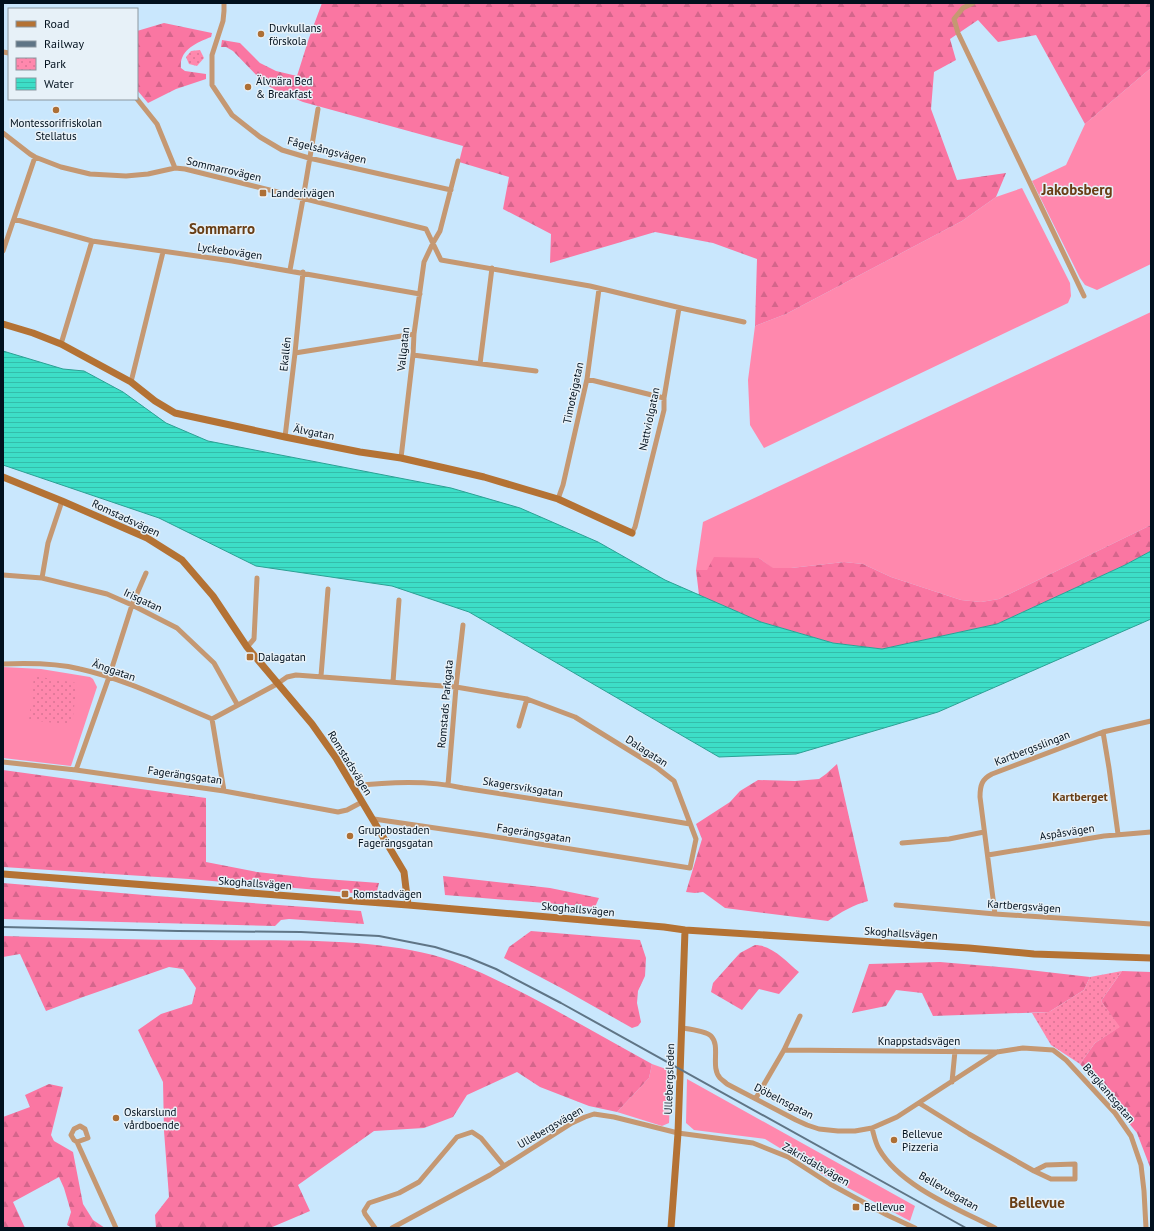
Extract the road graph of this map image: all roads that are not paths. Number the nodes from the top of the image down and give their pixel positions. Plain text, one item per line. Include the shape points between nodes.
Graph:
1 (224, 3) edge
2 (973, 3) edge
3 (138, 100) edge
4 (318, 109) dead end
5 (3, 133) edge
6 (36, 157) junction
7 (310, 158) junction
8 (458, 161) dead end
9 (175, 168) junction
10 (451, 190) junction
11 (303, 199) junction
12 (14, 219) junction
13 (92, 241) junction
14 (433, 243) junction
15 (3, 251) edge
16 (163, 252) junction
17 (492, 268) junction
18 (290, 270) junction
19 (302, 272) junction
20 (599, 289) junction
21 (420, 294) junction
22 (1084, 296) dead end
23 (678, 308) junction
24 (744, 322) dead end
25 (3, 324) edge
26 (414, 334) junction
27 (60, 344) junction
28 (295, 352) junction
29 (413, 355) junction
30 (480, 364) junction
31 (536, 371) dead end
32 (587, 379) junction
33 (131, 382) junction
34 (664, 398) junction
35 (284, 437) junction
36 (401, 458) junction
37 (3, 477) edge
38 (558, 499) junction
39 (62, 501) junction
40 (632, 533) joint
41 (146, 573) dead end
42 (3, 575) edge
43 (42, 578) junction
44 (257, 578) dead end
45 (328, 589) dead end
46 (399, 600) dead end
47 (132, 605) junction
48 (463, 625) dead end
49 (247, 647) junction
50 (3, 664) edge
51 (321, 676) junction
52 (109, 677) junction
53 (393, 682) junction
54 (277, 684) junction
55 (456, 687) junction
56 (527, 699) junction
57 (238, 704) junction
58 (212, 718) junction
59 (1151, 721) edge
60 (519, 726) dead end
61 (1103, 732) junction
62 (3, 762) edge
63 (76, 770) junction
64 (448, 784) junction
65 (353, 786) junction
66 (224, 791) junction
67 (362, 802) junction
68 (374, 819) junction
69 (690, 824) junction
70 (984, 832) junction
71 (1151, 832) edge
72 (1118, 834) junction
73 (902, 843) dead end
74 (988, 855) junction
75 (690, 868) joint
76 (3, 874) edge
77 (408, 905) junction
78 (896, 905) dead end
79 (995, 914) junction
80 (1151, 924) edge
81 (685, 930) junction
82 (1151, 958) edge
83 (800, 1016) dead end
84 (682, 1028) junction
85 (784, 1050) junction
86 (1053, 1050) joint
87 (955, 1051) junction
88 (997, 1052) junction
89 (952, 1082) junction
90 (756, 1098) junction
91 (919, 1103) junction
92 (872, 1128) junction
93 (678, 1133) junction
94 (77, 1142) dead end
95 (504, 1166) junction
96 (1034, 1172) junction
97 (116, 1228) edge
98 (375, 1228) edge
99 (392, 1228) edge
100 (671, 1228) edge
101 (915, 1228) edge
102 (995, 1228) edge
103 (1146, 1228) edge

1 - 7 street, Fågelsångsvägen via 222,21 212,55 212,85 232,115 260,137 282,150
2 - 22 street via 963,8 954,19 958,33
3 - 9 street via 157,124
4 - 7 street
5 - 6 street, Sommarrovägen
6 - 9 street, Sommarrovägen via 61,167 104,176 148,174
6 - 12 street
7 - 10 street, Fågelsångsvägen
7 - 11 street
8 - 10 street, Vallgatan
9 - 11 street, Sommarrovägen
10 - 14 street, Vallgatan via 440,231
11 - 14 street, Sommarrovägen via 426,229
11 - 18 street
12 - 13 street, Lyckebovägen
12 - 15 street
13 - 16 street, Lyckebovägen
13 - 27 street
14 - 17 street, Sommarrovägen via 441,260
14 - 21 street, Vallgatan via 424,262
16 - 18 street, Lyckebovägen
16 - 33 street
17 - 20 street, Sommarrovägen
17 - 30 street
18 - 19 street, Lyckebovägen
19 - 21 street, Lyckebovägen
19 - 28 street, Ekallén
20 - 23 street, Sommarrovägen
20 - 32 street, Timotejgatan
21 - 26 street, Vallgatan
23 - 24 street, Sommarrovägen
23 - 34 street, Nattviolgatan
25 - 27 main road, Älvgatan
26 - 28 street
26 - 29 street, Vallgatan
27 - 33 main road, Älvgatan
28 - 35 street, Ekallén
29 - 30 street
29 - 36 street, Vallgatan
30 - 31 street
32 - 34 street
32 - 38 street, Timotejgatan
33 - 35 main road, Älvgatan via 175,413
34 - 40 street, Nattviolgatan via 664,410
35 - 36 main road, Älvgatan
36 - 38 main road, Älvgatan via 497,481
37 - 39 main road, Romstadsvägen
38 - 40 main road, Älvgatan
39 - 43 street via 48,543
39 - 49 main road, Romstadsvägen via 147,538 182,560 213,596
41 - 47 street
42 - 43 street, Irisgatan
43 - 47 street, Irisgatan via 107,594
44 - 49 street via 254,639
45 - 51 street
46 - 53 street
47 - 52 street
47 - 57 street, Irisgatan via 177,628 214,663
48 - 55 street, Romstads Parkgata
49 - 54 main road, Romstadsvägen
50 - 52 street, Änggatan via 30,663 78,668
51 - 53 street, Dalagatan
51 - 54 street, Dalagatan via 286,676
52 - 58 street, Änggatan
52 - 63 street
53 - 55 street, Dalagatan
54 - 57 street, Dalagatan
54 - 65 main road, Romstadsvägen via 312,724
55 - 56 street, Dalagatan
55 - 64 street, Romstads Parkgata
56 - 60 street
56 - 69 street, Dalagatan via 575,717 656,767 674,781
57 - 58 street, Dalagatan
58 - 66 street
59 - 61 street, Kartbergsslingan
61 - 70 street, Kartbergsslingan via 985,778 980,788
61 - 72 street
62 - 63 street, Fagerängsgatan
63 - 66 street, Fagerängsgatan
64 - 65 street, Skagersviksgatan via 385,782
64 - 69 street, Skagersviksgatan
65 - 67 main road, Romstadsvägen
66 - 67 street, Fagerängsgatan via 338,812
67 - 68 main road, Romstadsvägen
68 - 75 street, Fagerängsgatan
68 - 77 main road, Romstadsvägen via 404,872
69 - 75 street, Dalagatan via 696,839
70 - 73 street via 949,839
70 - 74 street, Kartbergsslingan
71 - 72 street, Aspåsvägen
72 - 74 street, Aspåsvägen
74 - 79 street, Kartbergsslingan
76 - 77 main road, Skoghallsvägen
77 - 81 main road, Skoghallsvägen
78 - 79 street, Kartbergsvägen
79 - 80 street, Kartbergsvägen
81 - 82 main road, Skoghallsvägen via 1034,954
81 - 84 main road, Ullebergsleden
83 - 85 street
84 - 90 street, Döbelnsgatan via 711,1036 715,1043 715,1065 719,1077
84 - 93 main road, Ullebergsleden
85 - 87 street, Knappstadsvägen
85 - 90 street
86 - 88 street, Knappstadsvägen via 1023,1048
86 - 103 street, Bergkantsgatan via 1066,1060 1115,1113 1132,1136 1141,1165
87 - 88 street, Knappstadsvägen
87 - 89 street
88 - 89 street, Döbelnsgatan
89 - 91 street, Döbelnsgatan
90 - 92 street, Döbelnsgatan via 796,1120 819,1129 838,1131
91 - 92 street, Döbelnsgatan
91 - 96 street
92 - 102 street, Bellevuegatan via 882,1152 911,1182
93 - 95 street, Ullebergsvägen via 594,1114 572,1123
93 - 100 main road, Ullebergsleden
93 - 101 street, Zakrisdalsvägen via 753,1143 788,1156 830,1184
94 - 97 street
95 - 98 street via 472,1132 457,1138 419,1182 398,1193 369,1203 364,1214
95 - 99 street, Ullebergsvägen
96 - 96 street via 1050,1179 1075,1179 1075,1164 1046,1165

